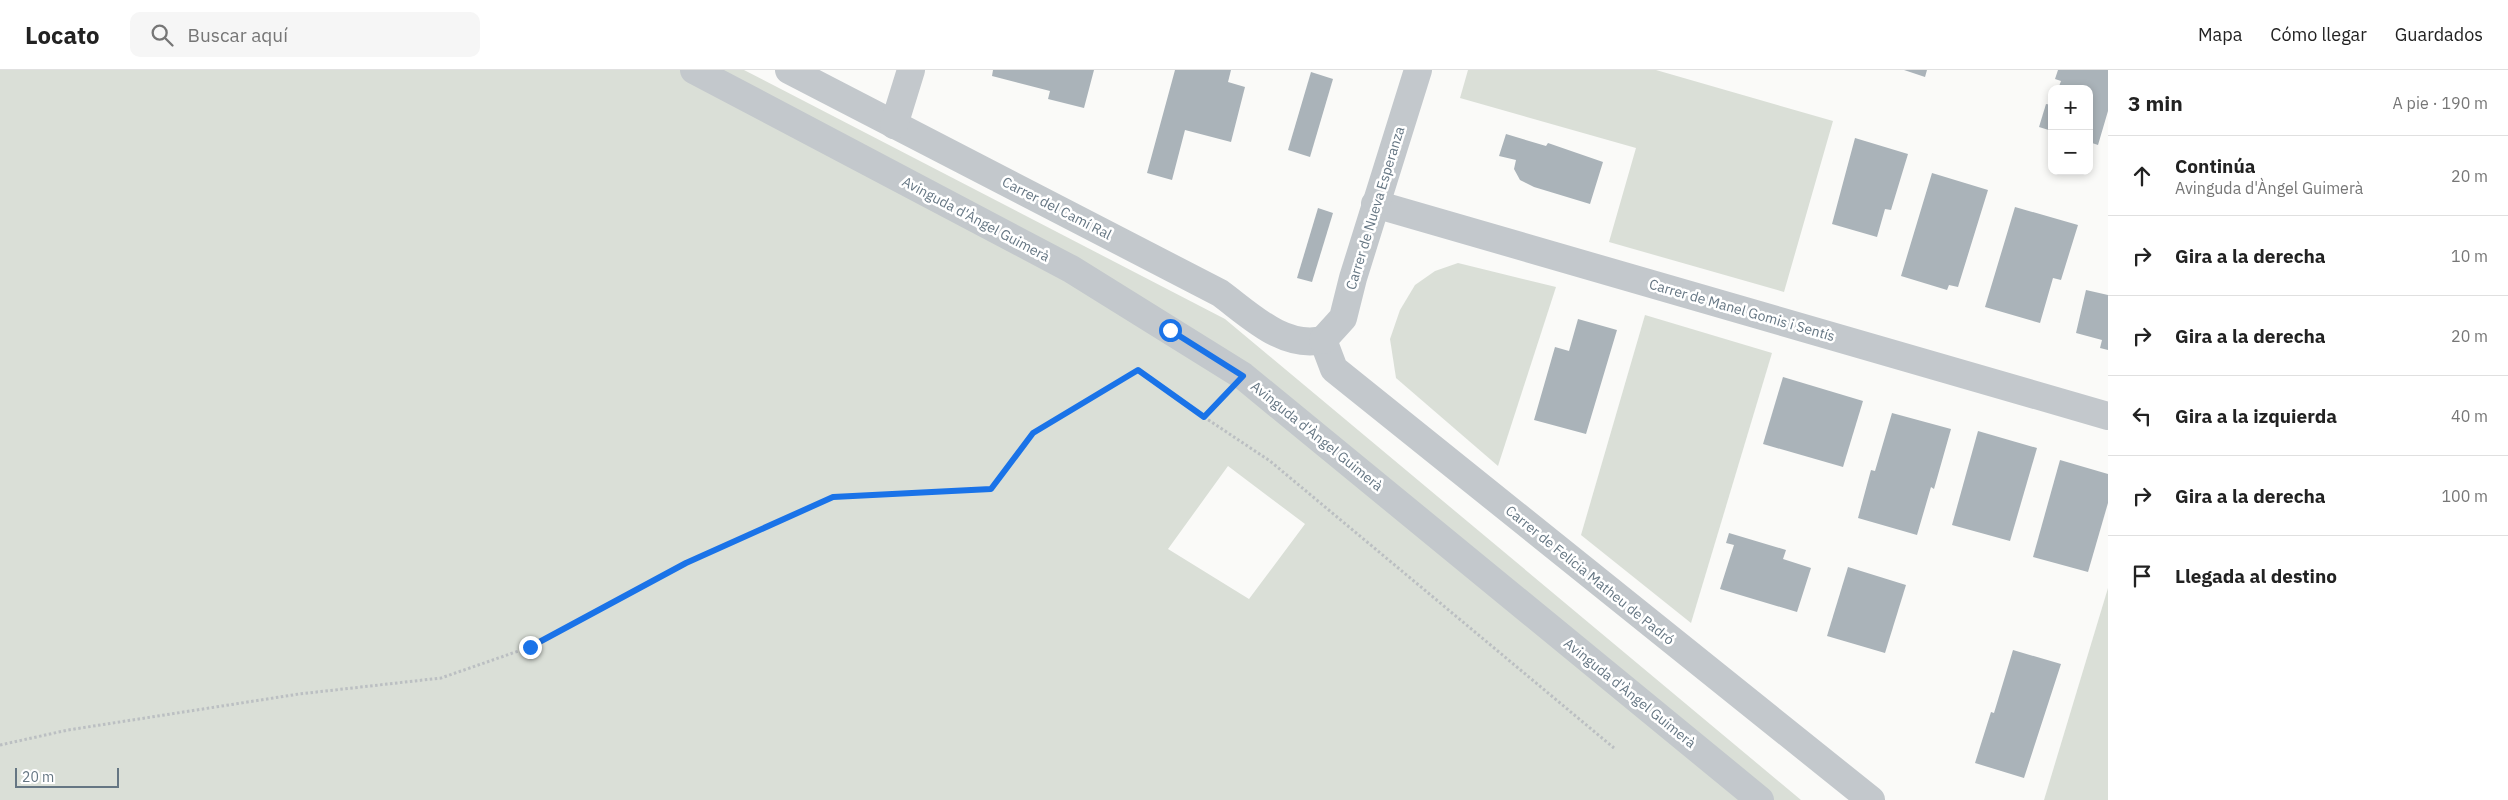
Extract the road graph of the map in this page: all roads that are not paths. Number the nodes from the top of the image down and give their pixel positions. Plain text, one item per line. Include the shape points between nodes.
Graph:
1 (694, 70) edge
2 (789, 70) edge
3 (911, 70) edge
4 (1418, 70) edge
5 (894, 125) junction
6 (1375, 204) junction
7 (1323, 340) junction
8 (2108, 416) edge
9 (1760, 800) edge
10 (1871, 800) edge

1 - 9 street, Avinguda d'Àngel Guimerà via 1072,269 1243,376
2 - 5 street, Carrer del Camí Ral
3 - 5 street
4 - 6 street, Carrer de Nueva Esperanza
5 - 7 street, Carrer del Camí Ral via 1220,293 1265,326 1293,341 1309,343
6 - 7 street, Carrer de Nueva Esperanza via 1343,318
6 - 8 street, Carrer de Manel Gomis i Sentís
7 - 10 street, Carrer de Felícia Matheu de Padró via 1334,369

